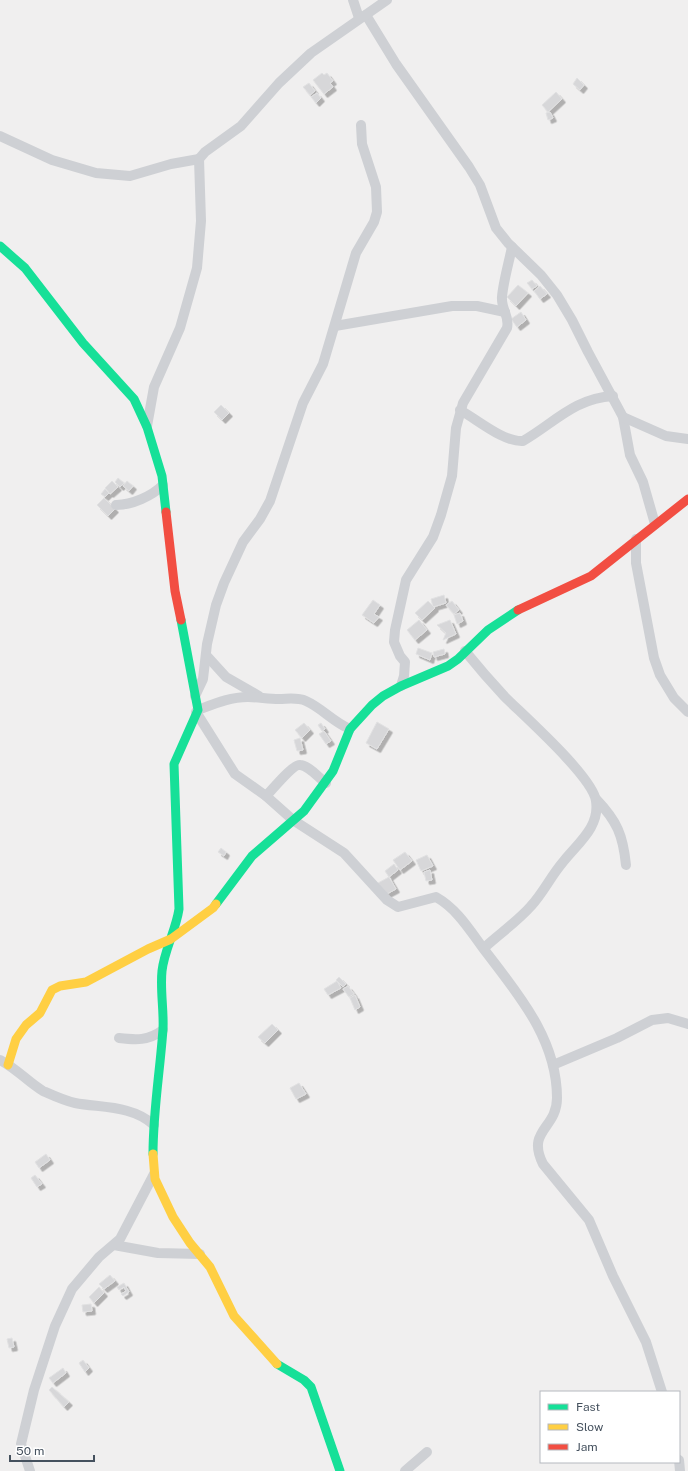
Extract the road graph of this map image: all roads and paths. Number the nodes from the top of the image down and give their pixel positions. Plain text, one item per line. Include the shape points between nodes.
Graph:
1 (353, 0) edge
2 (388, 0) edge
3 (362, 17) junction
4 (361, 125) dead end
5 (0, 136) edge
6 (199, 159) junction
7 (0, 246) edge
8 (512, 247) junction
9 (505, 312) junction
10 (335, 326) junction
11 (613, 396) junction
12 (460, 410) junction
13 (624, 417) junction
14 (147, 428) junction
15 (688, 439) edge
16 (162, 485) junction
17 (688, 499) edge
18 (116, 505) dead end
19 (655, 524) junction
20 (636, 539) junction
21 (465, 651) junction
22 (206, 655) junction
23 (401, 686) junction
24 (195, 696) junction
25 (264, 699) junction
26 (197, 711) junction
27 (688, 712) edge
28 (350, 729) junction
29 (326, 783) junction
30 (266, 796) junction
31 (596, 799) junction
32 (293, 820) junction
33 (626, 865) dead end
34 (171, 939) junction
35 (484, 948) junction
36 (688, 1024) edge
37 (162, 1030) junction
38 (119, 1038) dead end
39 (4, 1062) edge
40 (553, 1064) junction
41 (154, 1125) junction
42 (154, 1174) junction
43 (114, 1245) junction
44 (200, 1254) junction
45 (662, 1391) edge
46 (427, 1452) dead end
47 (30, 1471) edge
48 (340, 1471) edge
49 (405, 1471) edge

1 - 3 street
2 - 3 street
3 - 6 street via 312,53 269,94 241,126
3 - 8 street via 469,167 480,185 496,228
4 - 10 street via 362,144 376,187 377,212 371,231 356,254
5 - 6 street via 52,160 96,173 130,176
6 - 14 street via 201,221 197,268 180,328 154,387
7 - 14 street via 25,268 83,343 126,388
8 - 9 street via 502,298
8 - 11 street via 541,275 557,295
9 - 10 street via 477,306 452,306
9 - 12 street via 508,316 507,328
10 - 22 street via 323,364 303,403 270,500 243,542 224,583 216,605
11 - 12 street via 598,397 580,403 523,441 514,441 503,436
11 - 13 street
12 - 23 street via 452,476 441,515 433,537 406,580 401,595 394,642 405,662
13 - 15 street via 666,436
13 - 19 street via 630,455 643,482
14 - 16 street via 162,476
16 - 18 street via 144,497
16 - 24 street via 175,591
17 - 19 street
19 - 20 street
20 - 21 street via 591,576 511,613
20 - 27 street via 636,563 654,658 660,675 674,698
21 - 23 street via 448,666
21 - 31 street via 491,682 544,733 586,782
22 - 24 street via 203,679
22 - 25 street via 226,677
23 - 28 street via 372,705
24 - 26 street
25 - 26 street via 227,699
25 - 28 street via 304,700 338,724
26 - 30 street via 235,774
26 - 34 street via 174,764 179,909
28 - 29 street
29 - 30 street via 300,764
29 - 32 street via 304,811
30 - 32 street
31 - 33 street via 617,824 622,837
31 - 35 street via 597,812 594,824 583,840 561,864 531,906
32 - 34 street via 252,856 213,908
32 - 35 street via 344,853 387,900 398,907 436,897 453,908
34 - 37 street via 162,969
34 - 39 street via 86,982 60,986 52,990 40,1014 26,1025
35 - 40 street via 523,999 538,1024
36 - 40 street via 668,1018 652,1020 617,1038
37 - 38 street via 151,1038
37 - 41 street
39 - 41 street via 43,1091 74,1103 113,1107 134,1113 147,1118
40 - 45 street via 557,1086 556,1109 537,1140 538,1154 542,1164 589,1220 646,1342
41 - 42 street
42 - 43 street via 123,1234
42 - 44 street via 173,1217
43 - 44 street via 158,1253
43 - 47 street via 99,1257 72,1289 55,1326 23,1432 21,1444
44 - 48 street via 210,1267 234,1316 278,1365 304,1379 311,1387
46 - 49 street

